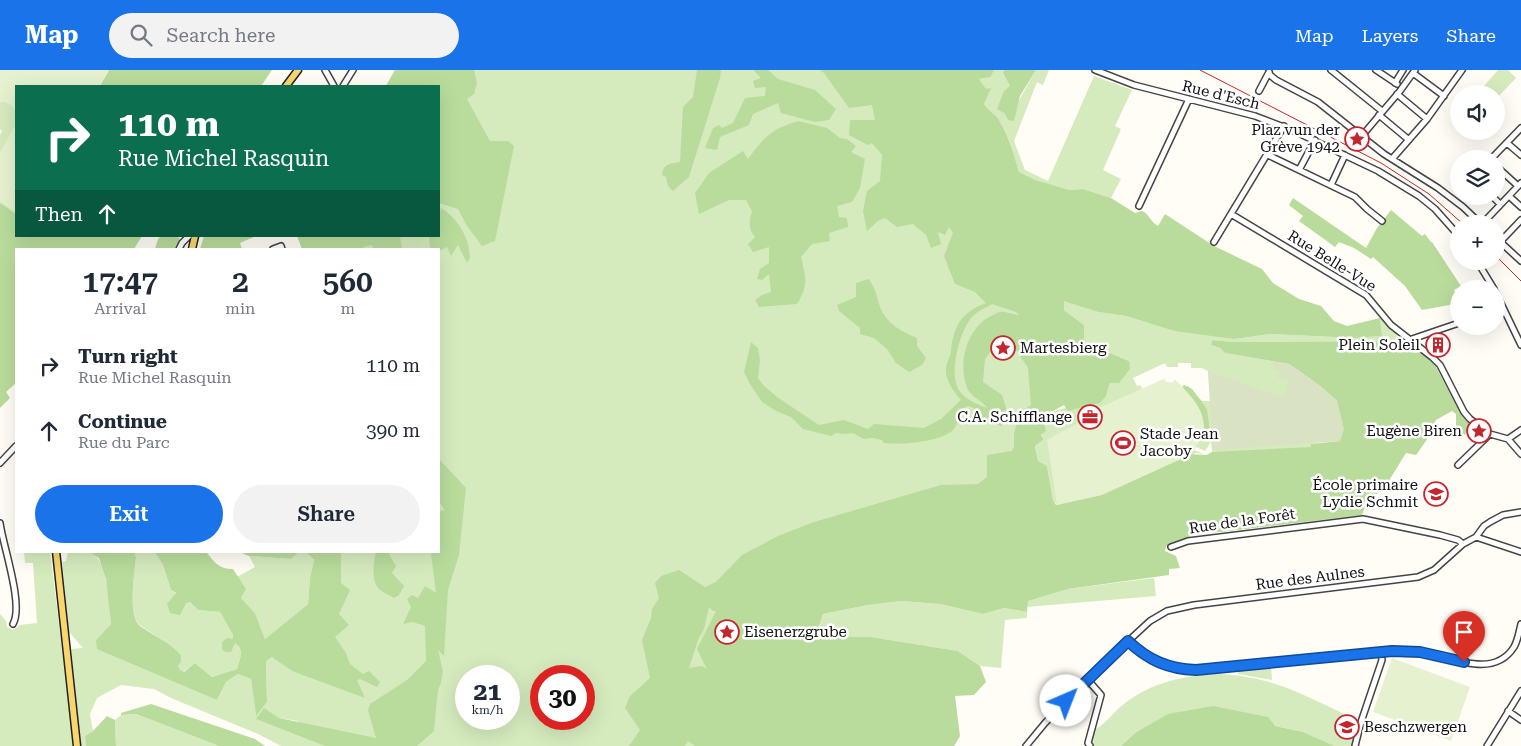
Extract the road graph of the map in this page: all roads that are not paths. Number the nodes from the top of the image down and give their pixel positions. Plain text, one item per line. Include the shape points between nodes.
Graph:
1 (298, 70) edge
2 (325, 70) edge
3 (353, 70) edge
4 (1095, 70) edge
5 (1331, 70) edge
6 (1376, 70) edge
7 (1404, 70) edge
8 (1270, 71) edge
9 (1459, 71) edge
10 (1414, 72) edge
11 (1396, 83) junction
12 (287, 85) edge
13 (333, 85) edge
14 (344, 85) edge
15 (1400, 90) junction
16 (1259, 91) dead end
17 (1444, 96) junction
18 (1190, 99) junction
19 (1381, 113) junction
20 (1426, 119) junction
21 (1284, 126) junction
22 (1521, 128) edge
23 (1366, 131) dead end
24 (1314, 140) junction
25 (1408, 140) junction
26 (1507, 142) junction
27 (1499, 150) edge
28 (1268, 154) junction
29 (1345, 155) junction
30 (1521, 156) edge
31 (1392, 159) junction
32 (1299, 170) junction
33 (1505, 173) edge
34 (1519, 184) edge
35 (1330, 185) junction
36 (1509, 196) junction
37 (1505, 200) edge
38 (1499, 205) edge
39 (1139, 206) dead end
40 (1521, 207) edge
41 (1231, 214) junction
42 (1471, 215) edge
43 (1490, 215) edge
44 (1382, 221) dead end
45 (1521, 222) edge
46 (1450, 226) edge
47 (1505, 235) edge
48 (191, 241) edge
49 (1214, 242) dead end
50 (1505, 247) edge
51 (179, 248) edge
52 (1521, 262) edge
53 (1505, 314) edge
54 (1450, 327) edge
55 (1409, 340) junction
56 (1521, 345) edge
57 (1521, 430) edge
58 (1490, 434) junction
59 (1508, 439) junction
60 (15, 447) edge
61 (1521, 454) edge
62 (0, 463) edge
63 (1458, 465) dead end
64 (1521, 512) edge
65 (0, 523) edge
66 (1476, 537) junction
67 (1463, 544) junction
68 (1171, 546) dead end
69 (1521, 552) edge
70 (56, 553) edge
71 (13, 624) dead end
72 (1521, 624) edge
73 (1128, 641) junction
74 (1381, 652) junction
75 (1087, 679) junction
76 (1521, 691) edge
77 (1508, 710) junction
78 (1521, 720) edge
79 (77, 746) edge
80 (1026, 746) edge
81 (1090, 746) edge
82 (1355, 746) edge
83 (1488, 746) edge

1 - 12 main road
2 - 13 street
3 - 14 street
4 - 18 street, Rue d'Esch via 1134,85
5 - 19 street
6 - 11 street
7 - 11 street
8 - 16 street
8 - 31 street via 1276,80 1325,107
9 - 17 street
10 - 15 street
10 - 17 street
11 - 15 street
15 - 19 street
15 - 20 street
17 - 20 street
18 - 21 street, Rue d'Esch
18 - 39 street
19 - 23 street
19 - 25 street
20 - 25 street
21 - 24 street, Rue d'Esch
21 - 28 street
22 - 26 street
24 - 29 street, Rue d'Esch
24 - 32 street
25 - 31 street
26 - 27 street
26 - 30 street
28 - 32 street
28 - 41 street
29 - 35 street
29 - 46 street, Rue d'Esch via 1428,202
31 - 42 street via 1438,188
32 - 35 street
33 - 34 street
34 - 36 street
35 - 44 street via 1355,197
36 - 37 street
36 - 40 street
38 - 43 street
41 - 49 street
41 - 55 street, Rue Belle-Vue via 1366,295 1391,325
45 - 47 street
48 - 51 street
48 - 51 street
50 - 52 street
53 - 56 street
54 - 55 street
55 - 58 street, Rue Belle-Vue via 1440,365 1464,412
57 - 59 street
58 - 59 street
58 - 63 street
59 - 61 street
60 - 62 street
64 - 66 street via 1502,515 1484,526
65 - 71 street via 17,612
66 - 67 street
66 - 69 street
67 - 68 street, Rue de la Forêt via 1440,535 1363,519 1188,541
67 - 73 street, Rue des Aulnes via 1434,570 1418,578 1173,609 1158,616
70 - 79 main road
72 - 74 street via 1508,655 1490,664 1420,652
73 - 74 street via 1156,662 1182,670
73 - 75 street, Rue des Aulnes
74 - 82 street via 1382,660
75 - 80 street, Rue des Aulnes
75 - 81 street via 1101,696 1088,743
76 - 77 street
77 - 78 street
77 - 83 street

